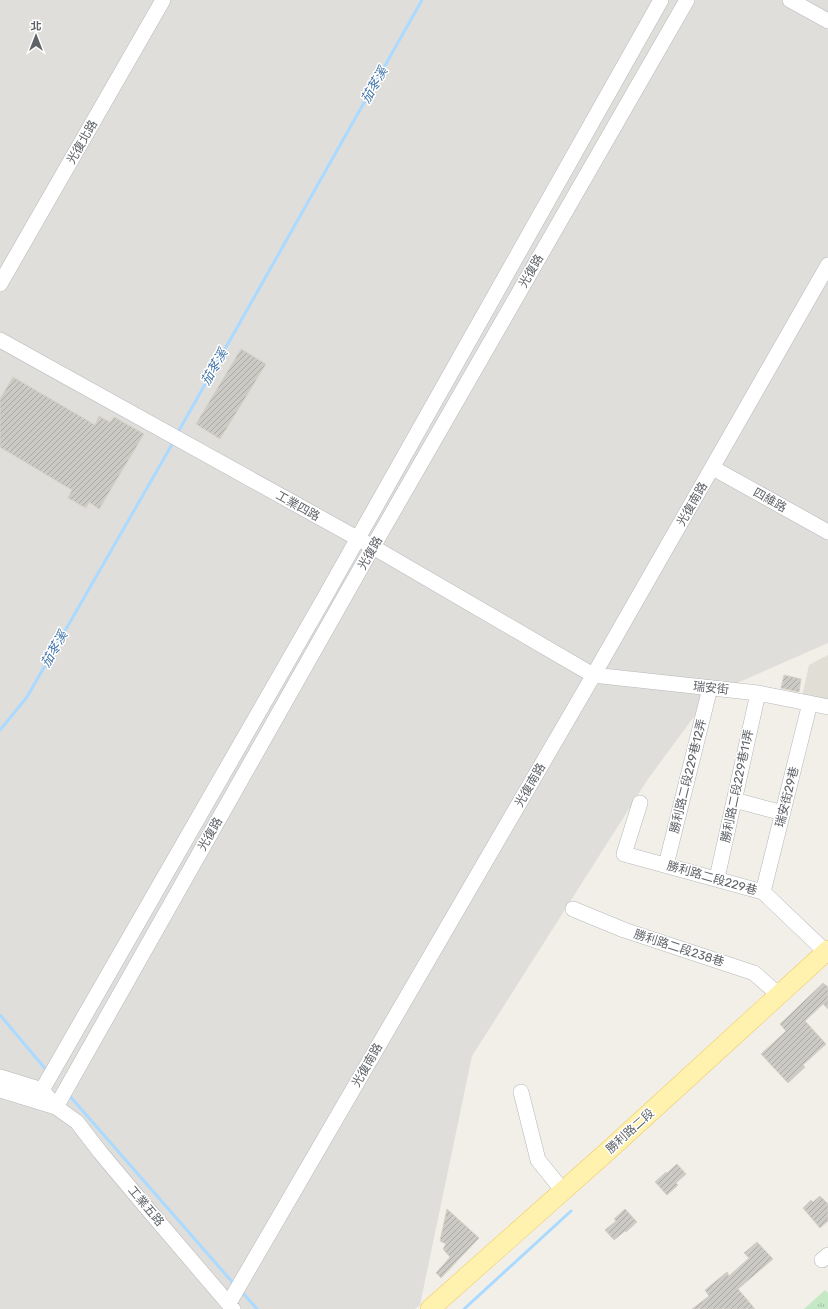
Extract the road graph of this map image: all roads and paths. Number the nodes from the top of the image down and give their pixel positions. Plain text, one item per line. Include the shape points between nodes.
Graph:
1 (163, 0) edge
2 (662, 0) edge
3 (687, 0) edge
4 (790, 0) edge
5 (828, 21) edge
6 (828, 265) edge
7 (0, 284) edge
8 (0, 340) edge
9 (713, 468) junction
10 (828, 532) edge
11 (357, 539) junction
12 (373, 547) junction
13 (593, 676) junction
14 (710, 688) junction
15 (758, 693) junction
16 (810, 703) junction
17 (828, 707) edge
18 (734, 800) junction
19 (640, 803) dead end
20 (783, 813) junction
21 (666, 865) junction
22 (717, 878) junction
23 (763, 892) junction
24 (573, 909) dead end
25 (827, 951) edge
26 (779, 995) junction
27 (0, 1077) edge
28 (0, 1090) edge
29 (42, 1090) junction
30 (521, 1092) dead end
31 (56, 1107) junction
32 (563, 1191) junction
33 (231, 1306) edge
34 (430, 1309) edge

1 - 7 street, 光復北路
2 - 11 street, 光復路
3 - 12 street, 光復路
4 - 5 street
6 - 9 street, 光復南路
8 - 11 street, 工業四路
9 - 10 street, 四維路
9 - 13 street, 光復南路
11 - 12 street, 工業四路
11 - 29 street, 光復路
12 - 13 street, 工業四路
12 - 31 street, 光復路
13 - 14 street, 瑞安街
13 - 33 street, 光復南路 via 248,1270
14 - 15 street, 瑞安街
14 - 21 street, 勝利路二段229巷12弄
15 - 16 street, 瑞安街
15 - 18 street, 勝利路二段229巷11弄
16 - 17 street, 瑞安街
16 - 20 street, 瑞安街29巷
18 - 20 street
18 - 22 street, 勝利路二段229巷11弄
19 - 21 street, 勝利路二段229巷 via 624,854
20 - 23 street, 瑞安街29巷
21 - 22 street, 勝利路二段229巷
22 - 23 street, 勝利路二段229巷
23 - 25 street, 勝利路二段229巷
24 - 26 street, 勝利路二段238巷 via 624,930 754,973
25 - 26 main road, 勝利路二段
26 - 32 main road, 勝利路二段
27 - 29 street
28 - 31 street, 工業五路
29 - 31 street, 工業五路
30 - 32 street via 538,1160
31 - 33 street, 工業五路 via 77,1122
32 - 34 main road, 勝利路二段

